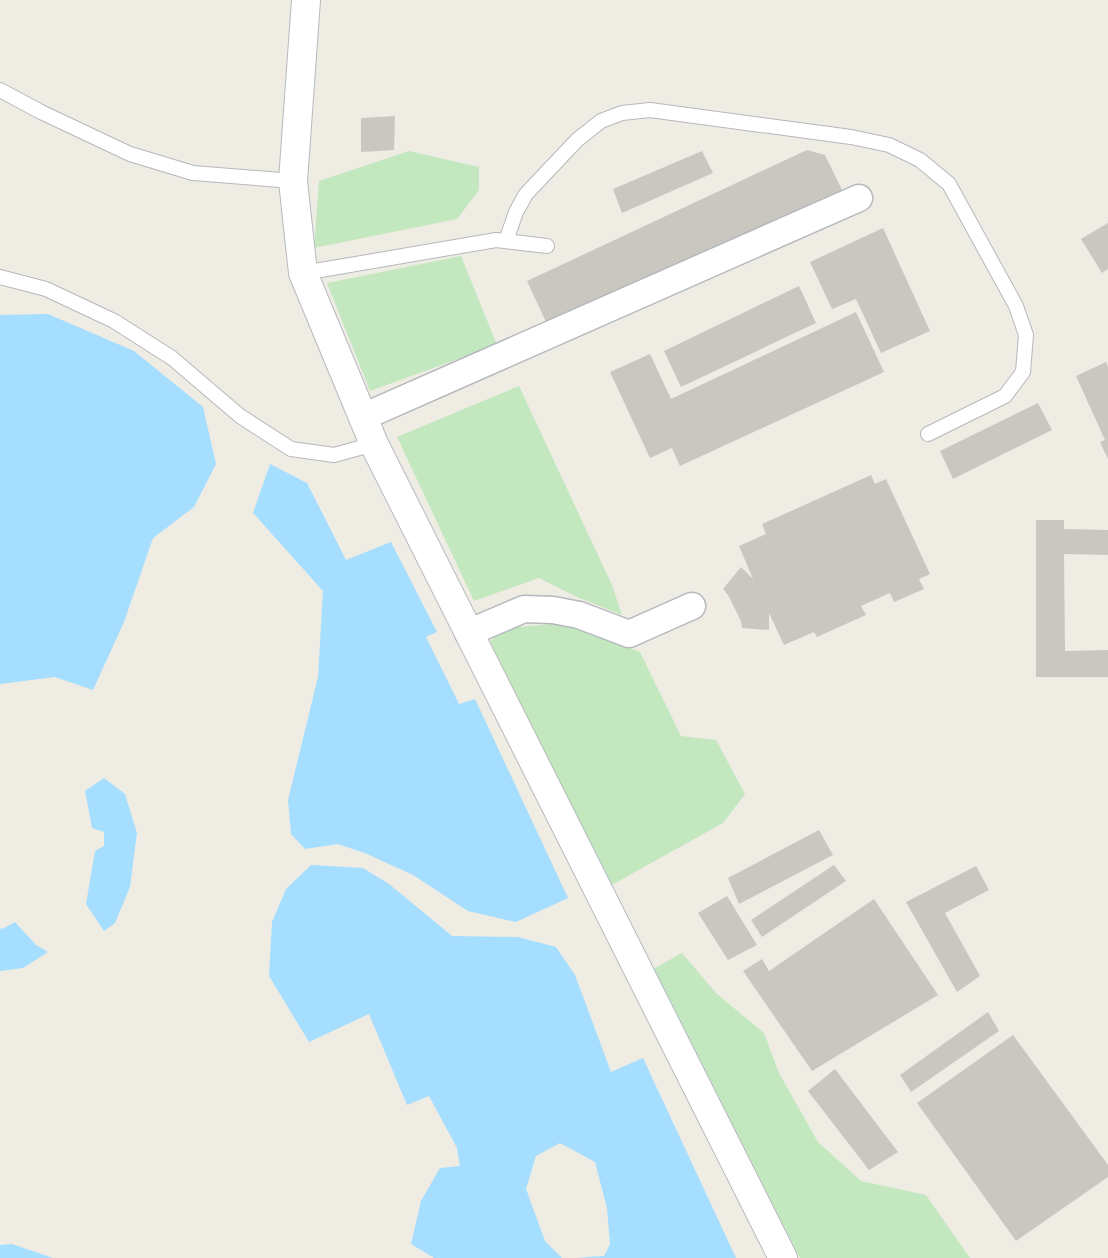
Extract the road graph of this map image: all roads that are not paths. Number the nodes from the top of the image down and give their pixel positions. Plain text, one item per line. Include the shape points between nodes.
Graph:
1 (306, 0) edge
2 (0, 90) edge
3 (293, 180) junction
4 (859, 198) dead end
5 (506, 241) junction
6 (547, 246) dead end
7 (303, 273) junction
8 (0, 277) edge
9 (362, 417) junction
10 (928, 434) dead end
11 (374, 444) junction
12 (692, 606) dead end
13 (468, 632) junction
14 (783, 1258) edge

1 - 3 street
2 - 3 lane via 130,154 193,172
3 - 7 street
4 - 9 street
5 - 6 lane
5 - 7 lane via 496,240
5 - 10 lane via 526,194 577,140 601,120 622,113 650,110 889,145 920,160 949,184 1016,306 1026,336 1023,372 1005,396
7 - 9 street
8 - 11 lane via 46,289 114,321 172,358 240,416 291,449 334,455
9 - 11 street
11 - 13 street
12 - 13 street via 629,634 579,615 524,609
13 - 14 street

